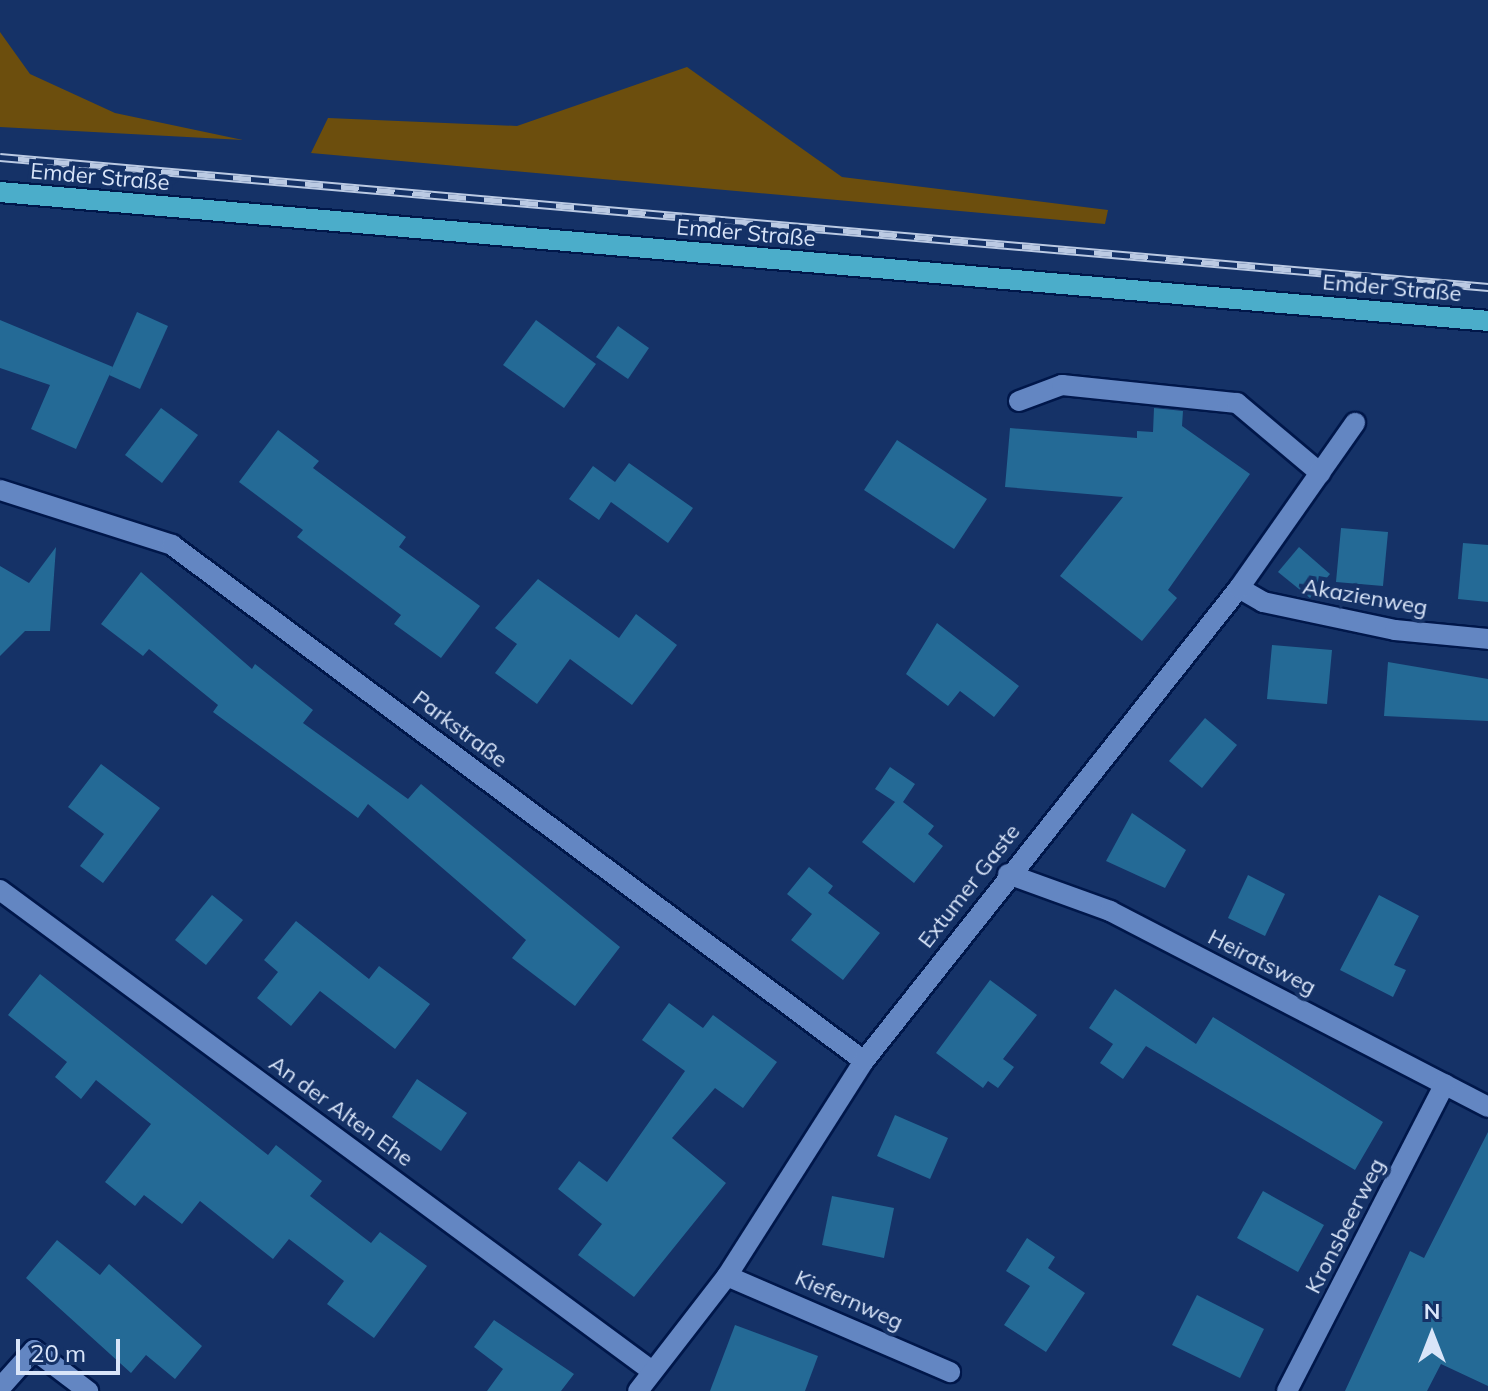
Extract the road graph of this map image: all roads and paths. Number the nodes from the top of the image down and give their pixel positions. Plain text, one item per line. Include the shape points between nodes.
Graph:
1 (0, 192) edge
2 (1488, 321) edge
3 (1019, 401) dead end
4 (1355, 423) dead end
5 (1320, 473) junction
6 (0, 490) edge
7 (1239, 588) junction
8 (1488, 639) edge
9 (1008, 874) junction
10 (0, 890) edge
11 (864, 1061) junction
12 (1445, 1084) junction
13 (1488, 1107) edge
14 (727, 1276) junction
15 (652, 1371) junction
16 (950, 1372) dead end
17 (0, 1388) edge
18 (88, 1391) edge
19 (638, 1391) edge
20 (1287, 1391) edge

1 - 2 main road, Emder Straße
3 - 5 street via 1062,385 1237,403
4 - 5 street, Extumer Gaste
5 - 7 street, Extumer Gaste
6 - 11 street, Parkstraße via 172,545
7 - 8 street, Akazienweg via 1263,602 1395,630
7 - 9 street, Extumer Gaste
9 - 11 street, Extumer Gaste
9 - 12 street, Heiratsweg via 1110,911
10 - 15 street, An der Alten Ehe
11 - 14 street, Extumer Gaste
12 - 13 street, Heiratsweg
12 - 20 street, Kronsbeerweg
14 - 15 street, Extumer Gaste
14 - 16 street, Kiefernweg
15 - 19 street, Extumer Gaste
17 - 18 street via 34,1350

